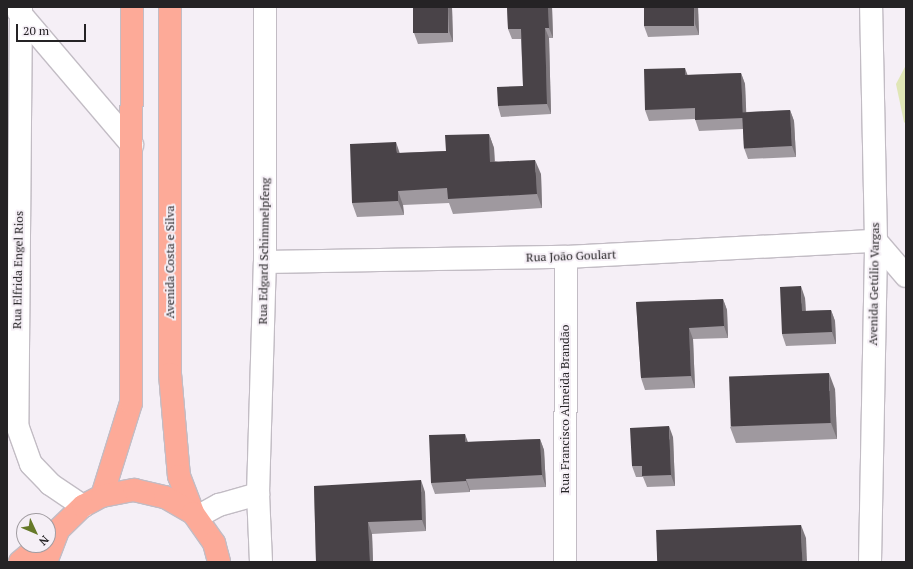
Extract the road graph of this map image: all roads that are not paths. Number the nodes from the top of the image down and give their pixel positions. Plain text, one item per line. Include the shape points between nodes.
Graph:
1 (132, 7) edge
2 (170, 7) edge
3 (265, 7) edge
4 (871, 7) edge
5 (19, 10) edge
6 (132, 145) junction
7 (876, 241) junction
8 (566, 257) junction
9 (265, 262) junction
10 (906, 276) edge
11 (258, 494) junction
12 (102, 496) junction
13 (83, 506) junction
14 (195, 515) junction
15 (56, 531) edge
16 (31, 553) edge
17 (20, 562) edge
18 (219, 562) edge
19 (261, 562) edge
20 (564, 562) edge
21 (870, 562) edge

1 - 6 main road
2 - 14 main road, Avenida Costa e Silva via 170,374 179,476
3 - 9 street, Rua Edgard Schimmelpfeng
4 - 7 street, Avenida Getúlio Vargas
5 - 6 street
5 - 13 street, Rua Elfrida Engel Rios via 17,425 31,464 50,484
6 - 12 main road via 131,403
7 - 8 street, Rua João Goulart
7 - 10 street
7 - 21 street, Avenida Getúlio Vargas
8 - 9 street, Rua João Goulart
8 - 20 street, Rua Francisco Almeida Brandão
9 - 11 street, Rua Edgard Schimmelpfeng
11 - 14 street
11 - 19 street, Rua Edgard Schimmelpfeng
12 - 13 main road, Avenida Costa e Silva
12 - 14 main road, Avenida Costa e Silva via 134,490 165,497
13 - 15 main road, Avenida Costa e Silva
14 - 18 main road, Avenida Costa e Silva via 214,543
16 - 17 main road

